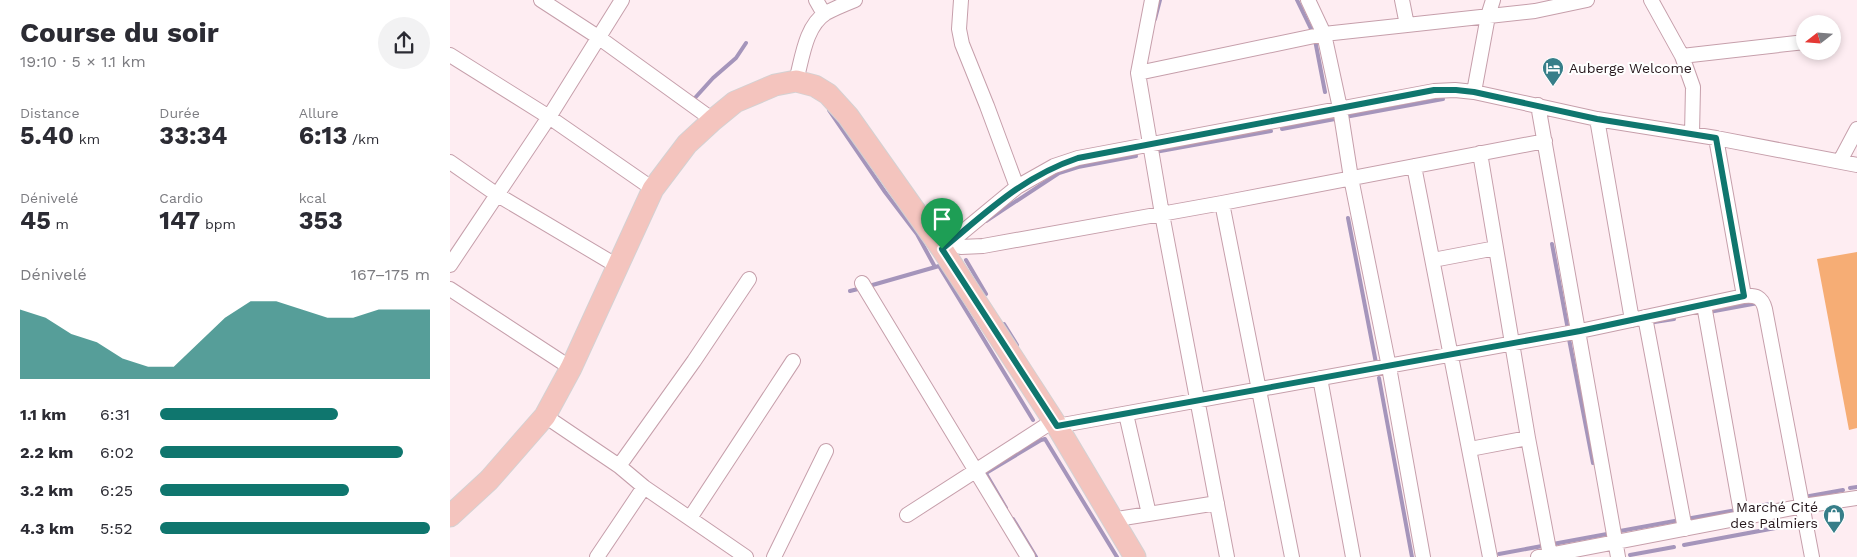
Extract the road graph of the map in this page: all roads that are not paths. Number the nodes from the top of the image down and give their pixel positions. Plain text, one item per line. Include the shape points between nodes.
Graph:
1 (541, 0) edge
2 (622, 0) edge
3 (816, 0) edge
4 (855, 0) edge
5 (961, 0) edge
6 (1152, 0) edge
7 (1308, 0) edge
8 (1402, 0) edge
9 (1493, 0) edge
10 (1587, 0) edge
11 (1651, 0) edge
12 (824, 14) junction
13 (1488, 16) junction
14 (1407, 25) junction
15 (1324, 34) junction
16 (598, 37) junction
17 (1796, 43) edge
18 (450, 55) edge
19 (1682, 56) junction
20 (1138, 73) junction
21 (796, 81) junction
22 (1474, 92) junction
23 (1538, 105) junction
24 (1340, 108) junction
25 (548, 117) junction
26 (1597, 119) junction
27 (713, 120) junction
28 (1857, 128) edge
29 (1692, 134) junction
30 (1716, 138) junction
31 (1545, 141) junction
32 (1150, 144) junction
33 (1480, 154) junction
34 (1840, 161) junction
35 (450, 162) edge
36 (1857, 165) edge
37 (1414, 166) junction
38 (1351, 178) junction
39 (1017, 187) junction
40 (653, 189) junction
41 (496, 194) junction
42 (1222, 204) junction
43 (1162, 214) junction
44 (947, 246) junction
45 (1496, 248) junction
46 (1433, 260) junction
47 (450, 265) edge
48 (619, 267) junction
49 (749, 279) dead end
50 (862, 282) dead end
51 (450, 289) edge
52 (1744, 296) junction
53 (1704, 305) junction
54 (1639, 319) junction
55 (1580, 331) junction
56 (1512, 344) junction
57 (1451, 355) junction
58 (793, 361) dead end
59 (1389, 367) junction
60 (571, 368) junction
61 (1320, 378) junction
62 (1258, 389) junction
63 (1198, 400) junction
64 (1126, 414) junction
65 (545, 416) junction
66 (1055, 424) junction
67 (1528, 438) junction
68 (1470, 449) junction
69 (826, 451) dead end
70 (619, 466) junction
71 (976, 471) junction
72 (644, 488) junction
73 (1857, 498) edge
74 (1217, 503) junction
75 (1803, 506) junction
76 (1149, 514) junction
77 (907, 515) dead end
78 (450, 516) edge
79 (690, 518) junction
80 (1742, 518) junction
81 (1111, 520) junction
82 (1685, 529) junction
83 (1615, 542) junction
84 (1544, 556) edge
85 (597, 557) edge
86 (746, 557) edge
87 (774, 557) edge
88 (1028, 557) edge
89 (1135, 557) edge
90 (1227, 557) edge
91 (1292, 557) edge
92 (1353, 557) edge
93 (1423, 557) edge
94 (1490, 557) edge
95 (1618, 557) edge
96 (1812, 557) edge

1 - 16 street
2 - 16 street
3 - 12 street
4 - 12 street
5 - 39 street via 959,29 962,44
6 - 20 street
7 - 15 street
8 - 14 street
9 - 13 street
10 - 13 street via 1535,11
11 - 19 street
12 - 21 street via 809,36
13 - 14 street
13 - 22 street
14 - 15 street
15 - 20 street
15 - 24 street
16 - 25 street
16 - 27 street
17 - 19 street
18 - 25 street
19 - 29 street via 1693,86
20 - 32 street
21 - 27 main road via 755,92 735,102
21 - 44 main road via 815,86 838,104
22 - 23 street
22 - 24 street via 1434,90
23 - 26 street
23 - 31 street
24 - 32 street
24 - 38 street
25 - 40 street
25 - 41 street
26 - 29 street
26 - 54 street
27 - 40 main road via 688,144
28 - 34 street
29 - 30 street
30 - 34 street
30 - 52 street
31 - 33 street
31 - 55 street
32 - 39 street via 1078,158 1054,166
32 - 43 street
33 - 37 street
33 - 45 street
34 - 36 street
35 - 41 street
37 - 38 street
37 - 46 street
38 - 42 street
38 - 59 street
39 - 44 street
40 - 48 main road
41 - 47 street
41 - 48 street
42 - 43 street
42 - 62 street
43 - 44 street via 982,246
43 - 63 street
44 - 66 main road
45 - 46 street
45 - 56 street
46 - 57 street
48 - 60 main road
49 - 70 street
50 - 71 street
51 - 60 street
52 - 53 street
52 - 75 street via 1756,296 1765,309
53 - 54 street
53 - 80 street
54 - 55 street
54 - 82 street
55 - 56 street
55 - 83 street
56 - 57 street
56 - 67 street
57 - 59 street
57 - 68 street
58 - 79 street
59 - 61 street
59 - 93 street
60 - 65 main road
61 - 62 street
61 - 92 street
62 - 63 street
62 - 91 street
63 - 64 street
63 - 74 street
64 - 66 street
64 - 76 street
65 - 70 street
65 - 78 main road via 489,480
66 - 71 street
66 - 81 main road
67 - 68 street
67 - 84 street
68 - 94 street
69 - 87 street
70 - 72 street
71 - 77 street
71 - 88 street
72 - 79 street
72 - 85 street
73 - 75 street
74 - 76 street
74 - 90 street
75 - 80 street
75 - 96 street
76 - 81 street
79 - 86 street
80 - 82 street
81 - 89 main road
82 - 83 street
83 - 84 street
83 - 95 street

